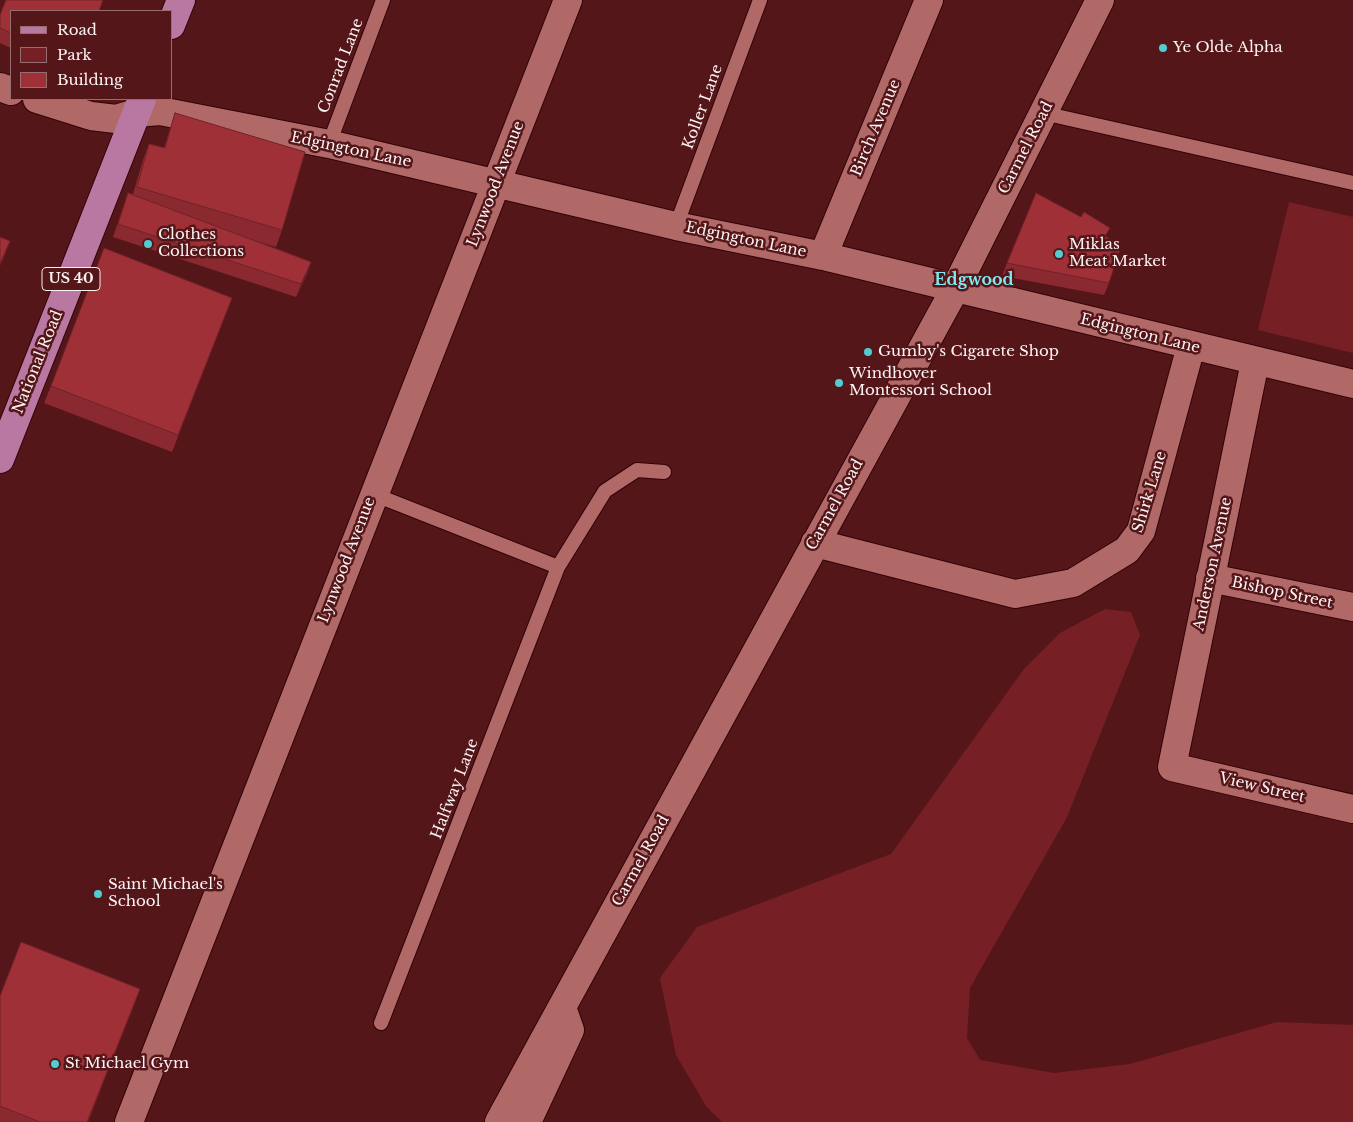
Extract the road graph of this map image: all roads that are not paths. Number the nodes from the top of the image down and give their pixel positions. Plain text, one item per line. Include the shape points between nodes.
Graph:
1 (181, 0) edge
2 (383, 0) edge
3 (568, 0) edge
4 (760, 0) edge
5 (929, 0) edge
6 (1100, 0) edge
7 (172, 22) edge
8 (40, 100) edge
9 (139, 106) edge
10 (1043, 113) junction
11 (329, 144) junction
12 (497, 183) junction
13 (1353, 183) edge
14 (676, 226) junction
15 (822, 256) junction
16 (954, 289) junction
17 (1191, 346) junction
18 (1255, 362) junction
19 (1353, 384) edge
20 (1, 451) edge
21 (664, 472) dead end
22 (373, 494) junction
23 (815, 543) junction
24 (558, 567) junction
25 (1210, 578) junction
26 (1353, 607) edge
27 (1172, 767) joint
28 (1353, 809) edge
29 (562, 1006) junction
30 (381, 1022) dead end
31 (129, 1122) edge
32 (499, 1122) edge
33 (527, 1122) edge

1 - 7 main road
2 - 11 lane, Conrad Lane
3 - 12 street, Lynwood Avenue
4 - 14 lane, Koller Lane
5 - 15 street, Birch Avenue
6 - 10 street, Carmel Road
8 - 9 street, Edgington Lane via 91,116 116,119
9 - 11 street, Edgington Lane
9 - 20 main road, National Road / US 40
10 - 13 lane
10 - 16 street, Carmel Road
11 - 12 street, Edgington Lane
12 - 14 street, Edgington Lane
12 - 22 street, Lynwood Avenue
14 - 15 street, Edgington Lane
15 - 16 street, Edgington Lane
16 - 17 street, Edgington Lane
16 - 23 street, Carmel Road
17 - 18 street, Edgington Lane
17 - 23 street, Shirk Lane via 1141,532 1127,550 1073,583 1014,594
18 - 19 street, Edgington Lane
18 - 25 street, Anderson Avenue
21 - 24 lane, Halfway Lane via 637,470 605,491
22 - 24 lane
22 - 31 street, Lynwood Avenue
23 - 29 street, Carmel Road
24 - 30 lane, Halfway Lane
25 - 26 street, Bishop Street
25 - 27 street, Anderson Avenue
27 - 28 street, View Street
29 - 32 street, Carmel Road
29 - 33 street via 570,1030

